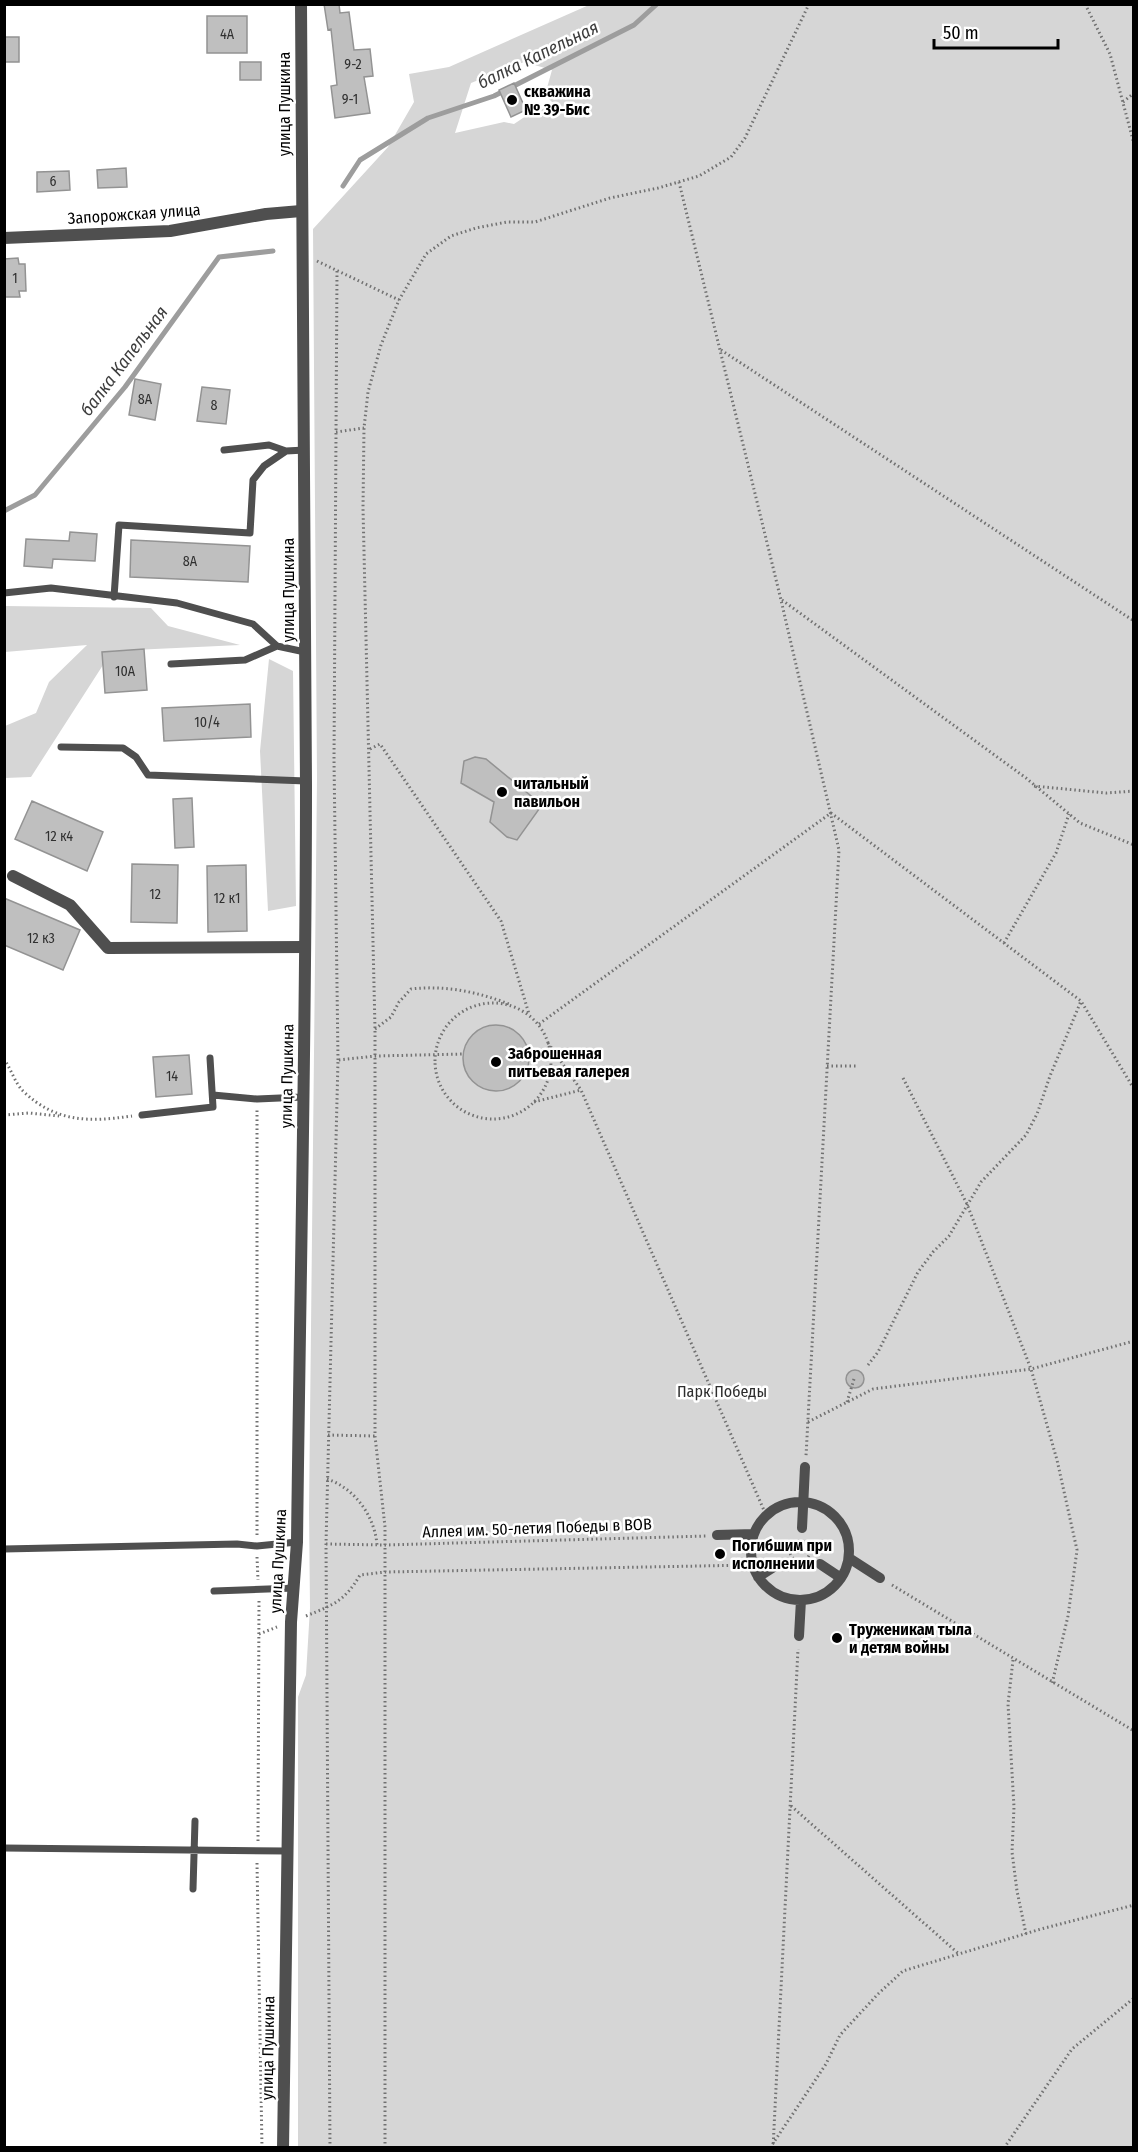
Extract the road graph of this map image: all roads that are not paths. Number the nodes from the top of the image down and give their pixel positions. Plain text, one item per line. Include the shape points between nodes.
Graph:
1 (301, 4) edge
2 (301, 214) junction
3 (4, 238) edge
4 (224, 450) dead end
5 (305, 450) junction
6 (286, 451) junction
7 (4, 593) edge
8 (114, 597) junction
9 (277, 646) junction
10 (305, 652) junction
11 (171, 664) dead end
12 (61, 747) dead end
13 (306, 781) junction
14 (13, 876) dead end
15 (305, 947) junction
16 (210, 1058) dead end
17 (213, 1095) junction
18 (303, 1096) junction
19 (142, 1115) road end
20 (805, 1467) road end
21 (804, 1502) junction
22 (802, 1528) dead end
23 (754, 1534) junction
24 (717, 1535) road end
25 (297, 1542) junction
26 (4, 1549) edge
27 (849, 1558) junction
28 (780, 1563) dead end
29 (820, 1564) dead end
30 (758, 1577) junction
31 (841, 1578) junction
32 (880, 1578) road end
33 (295, 1588) junction
34 (214, 1591) dead end
35 (801, 1600) junction
36 (799, 1636) road end
37 (195, 1821) dead end
38 (4, 1848) edge
39 (193, 1851) junction
40 (287, 1851) junction
41 (193, 1889) dead end
42 (283, 2148) edge

1 - 2 street, улица Пушкина
2 - 3 street, Запорожская улица via 266,214 170,231
2 - 5 street, улица Пушкина
4 - 6 lane via 269,445
5 - 6 lane
5 - 10 street, улица Пушкина
6 - 8 lane via 264,466 253,480 250,533 119,525
7 - 8 lane via 51,588
8 - 9 lane via 177,603 253,624
9 - 10 lane
9 - 11 lane via 245,660
10 - 13 street, улица Пушкина
12 - 13 lane via 123,748 136,757 148,775
13 - 15 street, улица Пушкина
14 - 15 street via 70,905 108,948
15 - 18 street, улица Пушкина
16 - 17 lane
17 - 18 lane via 257,1099
17 - 19 lane via 213,1107
18 - 25 street, улица Пушкина
20 - 21 street
21 - 22 street
21 - 23 street via 784,1505 766,1515
21 - 27 street via 829,1511 839,1520 846,1532
23 - 24 street
23 - 30 street via 751,1544
25 - 26 lane via 257,1546
25 - 33 street, улица Пушкина
27 - 31 street
27 - 32 street
28 - 30 street
29 - 31 street
30 - 35 street via 777,1594
31 - 35 street via 824,1594
33 - 34 lane
33 - 40 street, улица Пушкина
35 - 36 street
37 - 39 lane
38 - 39 lane
39 - 40 lane
39 - 41 lane
40 - 42 street, улица Пушкина

